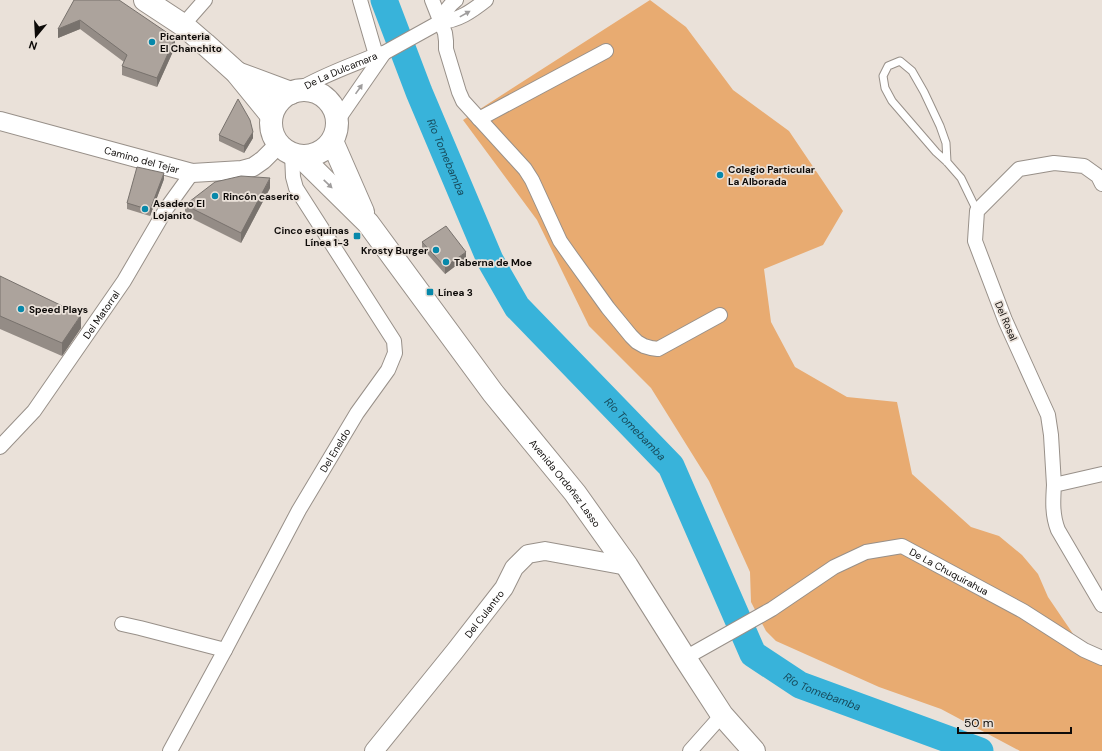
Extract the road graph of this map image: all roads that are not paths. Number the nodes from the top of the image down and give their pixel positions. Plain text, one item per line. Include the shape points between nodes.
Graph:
1 (145, 0) edge
2 (205, 0) edge
3 (360, 0) edge
4 (432, 0) edge
5 (456, 0) edge
6 (486, 0) edge
7 (437, 24) junction
8 (183, 25) junction
9 (606, 51) dead end
10 (382, 53) junction
11 (236, 72) junction
12 (295, 91) junction
13 (271, 115) junction
14 (479, 119) junction
15 (0, 121) edge
16 (335, 131) junction
17 (290, 152) junction
18 (947, 162) junction
19 (192, 173) junction
20 (1102, 184) edge
21 (977, 211) junction
22 (368, 222) junction
23 (720, 314) dead end
24 (0, 447) edge
25 (1102, 474) edge
26 (1054, 485) junction
27 (627, 566) junction
28 (1102, 605) edge
29 (122, 624) dead end
30 (225, 650) junction
31 (684, 658) junction
32 (1102, 658) edge
33 (722, 715) junction
34 (170, 751) edge
35 (374, 751) edge
36 (690, 751) edge
37 (754, 751) edge

1 - 8 main road
2 - 8 street
3 - 10 street
4 - 7 street
5 - 7 street
7 -> 6 street, De La Dulcamara via 460,17
7 - 10 street, De La Dulcamara
7 - 14 street via 446,41 459,92 463,101
8 - 11 main road
9 - 14 street
10 - 12 street, De La Dulcamara
16 -> 10 street, De La Dulcamara
11 - 12 main road
11 - 13 main road
12 - 13 main road via 282,98
12 - 16 main road via 311,91 324,97 331,104 335,112
13 - 17 main road via 270,126 273,136
14 - 23 street via 525,169 560,240 608,308 637,342 658,349
15 - 19 street, Camino del Tejar
16 - 17 main road via 326,148 318,154 309,156
16 - 22 main road, Avenida Ordoñez Lasso
17 - 19 street, Camino del Tejar via 242,170
17 -> 22 main road, Avenida Ordoñez Lasso
17 - 30 street, Del Eneldo via 296,188 394,341 395,353 388,370 357,413 299,510
18 - 18 lane, Del Rosal via 946,143 940,126 912,71 900,61 888,66 883,76 885,88 892,101
18 - 21 lane, Del Rosal via 961,178
19 - 24 street, Del Matorral via 166,209 124,281 34,411
20 - 21 street via 1098,176 1084,166 1054,163 1019,169
21 - 26 street, Del Rosal via 975,241 1005,320 1048,415
22 - 27 main road, Avenida Ordoñez Lasso via 492,393 575,493
25 - 26 street
26 - 28 street via 1053,514 1058,530
27 - 31 main road, Avenida Ordoñez Lasso
27 - 35 street, Del Culantro via 544,551 528,554 514,568 504,588
29 - 30 street
30 - 34 street, Del Eneldo
31 - 32 street, De La Chuquirahua via 772,610 834,567 866,552 902,546 1023,611 1084,650
31 - 33 main road, Avenida Ordoñez Lasso
33 - 36 street
33 - 37 main road, Avenida Ordoñez Lasso

